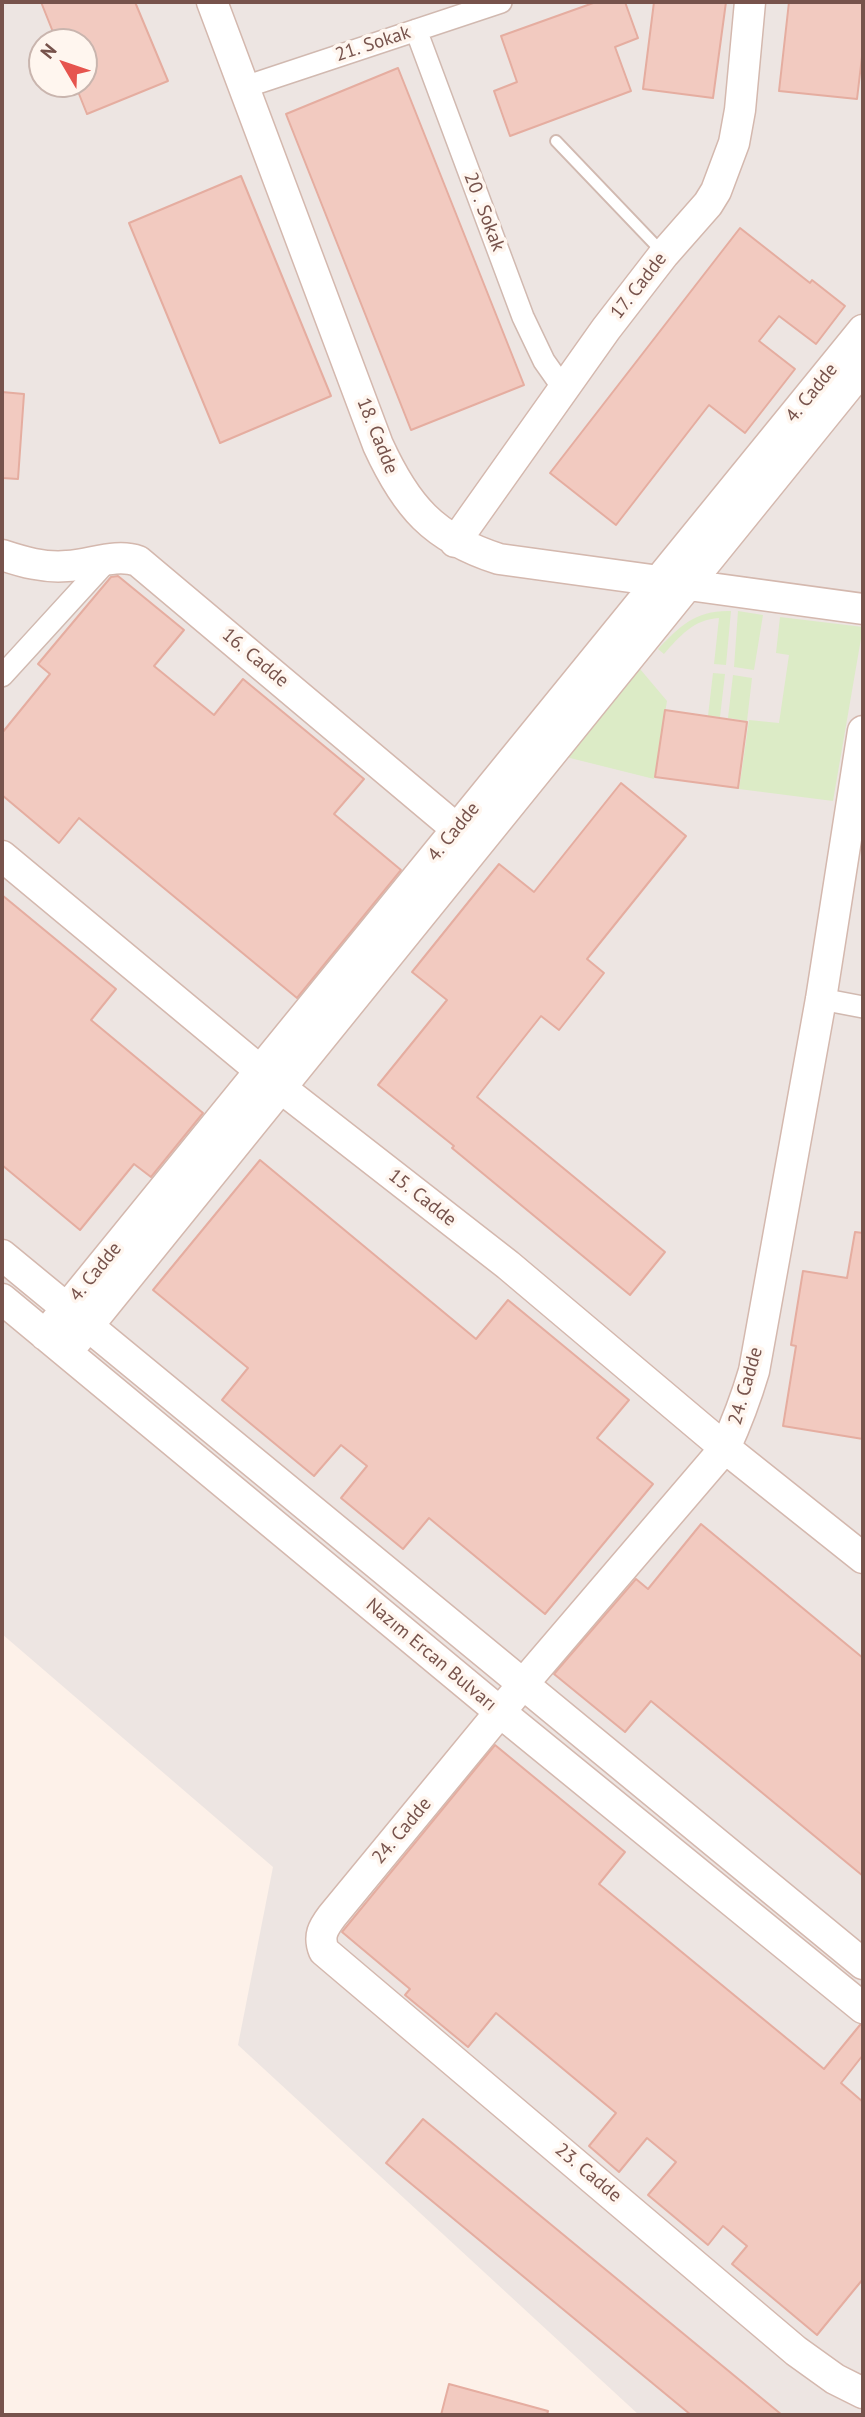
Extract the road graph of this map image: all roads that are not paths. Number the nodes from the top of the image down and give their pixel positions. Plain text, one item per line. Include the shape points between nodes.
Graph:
1 (212, 2) edge
2 (501, 2) edge
3 (750, 2) edge
4 (416, 30) junction
5 (244, 87) junction
6 (556, 141) dead end
7 (664, 254) junction
8 (863, 331) edge
9 (863, 368) edge
10 (563, 388) junction
11 (455, 542) junction
12 (2, 555) edge
13 (108, 560) junction
14 (657, 581) junction
15 (687, 585) junction
16 (863, 608) edge
17 (2, 676) edge
18 (863, 731) edge
19 (467, 838) junction
20 (2, 856) edge
21 (821, 999) junction
22 (863, 1007) edge
23 (271, 1079) junction
24 (2, 1255) edge
25 (2, 1299) edge
26 (78, 1317) junction
27 (56, 1343) junction
28 (725, 1448) junction
29 (858, 1549) edge
30 (523, 1684) junction
31 (500, 1712) junction
32 (321, 1943) joint
33 (863, 1964) edge
34 (863, 2008) edge
35 (863, 2393) edge

1 - 5 street, 18. Cadde
2 - 4 street, 21. Sokak
3 - 7 street, 17. Cadde via 740,110 728,162 708,204
4 - 5 street, 21. Sokak
4 - 10 street, 20 . Sokak via 523,317
5 - 11 street, 18. Cadde via 388,467 412,504
6 - 7 lane
7 - 10 street, 17. Cadde
8 - 14 street, 4. Cadde
9 - 15 street, 4. Cadde
10 - 11 street, 17. Cadde
11 - 14 street, 18. Cadde via 499,559
12 - 13 street, 16. Cadde via 54,566
13 - 17 street
13 - 19 street, 16. Cadde via 131,558 145,565
14 - 15 street, 18. Cadde
14 - 19 street, 4. Cadde
15 - 16 street, 18. Cadde
15 - 19 street, 4. Cadde
18 - 21 street, 24. Cadde
19 - 23 street, 4. Cadde
20 - 23 street, 15. Cadde
21 - 22 street
21 - 28 street, 24. Cadde via 754,1371
23 - 26 street, 4. Cadde
23 - 28 street, 15. Cadde via 508,1265
24 - 26 street, Nazım Ercan Bulvarı
25 - 27 street, Nazım Ercan Bulvarı
26 - 27 street, 4. Cadde
26 - 30 street, Nazım Ercan Bulvarı
27 - 31 street, Nazım Ercan Bulvarı
28 - 29 street, 15. Cadde
28 - 30 street, 24. Cadde
30 - 31 street, 24. Cadde
30 - 33 street, Nazım Ercan Bulvarı
31 - 32 street, 24. Cadde via 332,1916
31 - 34 street, Nazım Ercan Bulvarı
32 - 35 street, 23. Cadde via 324,1951 796,2351

